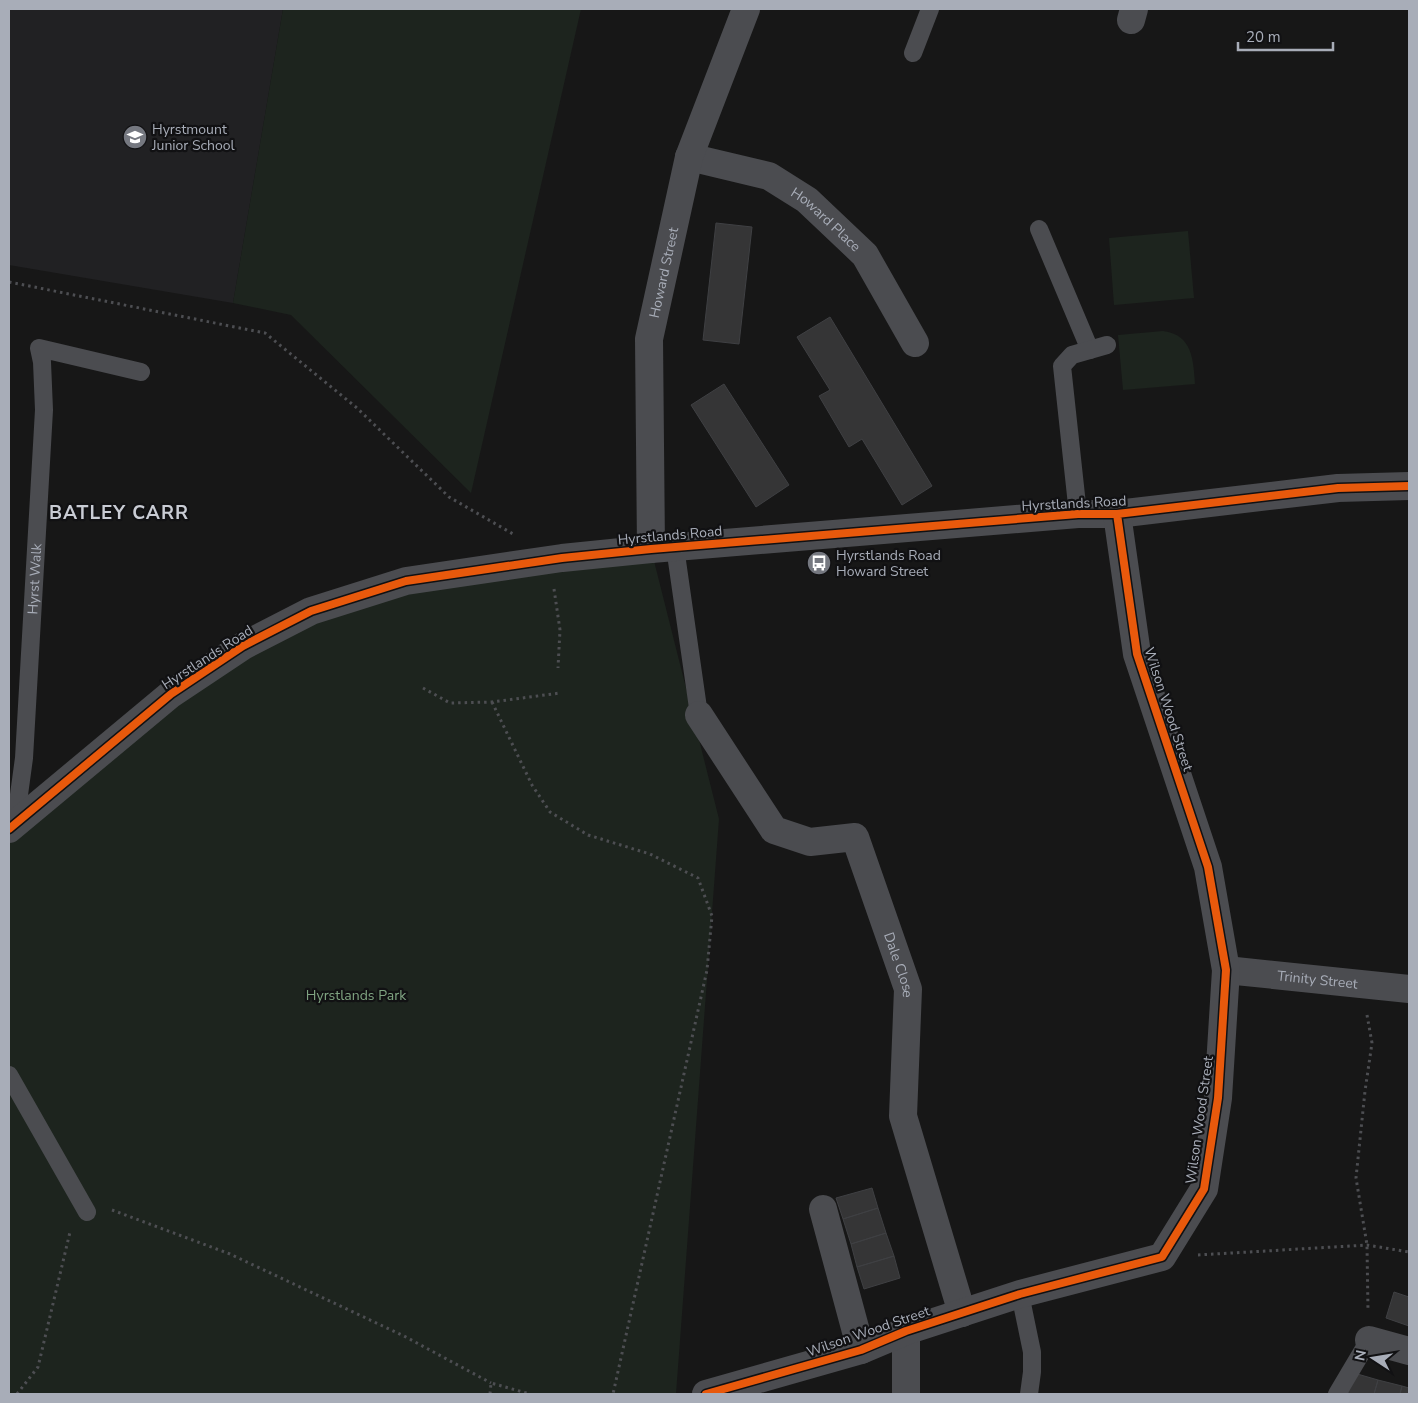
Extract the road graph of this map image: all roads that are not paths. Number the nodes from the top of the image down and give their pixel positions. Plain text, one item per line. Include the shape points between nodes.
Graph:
1 (746, 9) edge
2 (930, 9) edge
3 (913, 53) dead end
4 (689, 157) junction
5 (1039, 229) dead end
6 (915, 342) dead end
7 (1107, 345) dead end
8 (1090, 350) junction
9 (141, 372) dead end
10 (1409, 486) edge
11 (1078, 514) junction
12 (1117, 514) junction
13 (663, 548) junction
14 (699, 715) joint
15 (12, 826) edge
16 (1226, 970) junction
17 (1409, 989) edge
18 (9, 1075) edge
19 (823, 1209) dead end
20 (87, 1212) road end
21 (1020, 1294) junction
22 (962, 1313) junction
23 (906, 1331) junction
24 (1369, 1340) joint
25 (861, 1350) junction
26 (1409, 1351) edge
27 (706, 1394) edge
28 (906, 1394) edge
29 (1029, 1394) edge
30 (1337, 1394) edge

1 - 4 street, Howard Street
2 - 3 lane
4 - 6 street, Howard Place via 769,176 806,200 865,255
4 - 13 street, Howard Street via 649,340
5 - 8 lane
7 - 8 lane
8 - 11 lane via 1072,355 1062,366
9 - 15 lane, Hyrst Walk via 39,348 44,410 24,758
10 - 12 street, Hyrstlands Road via 1338,488
11 - 12 street, Hyrstlands Road
11 - 13 street, Hyrstlands Road
12 - 16 street, Wilson Wood Street via 1137,654 1208,868
13 - 14 lane
13 - 15 street, Hyrstlands Road via 406,581 312,611 243,646 170,694
14 - 22 street, Dale Close via 774,830 810,842 855,837 908,989 903,1116
16 - 17 street, Trinity Street
16 - 21 street, Wilson Wood Street via 1218,1098 1204,1189 1162,1257
18 - 20 lane
19 - 25 street
21 - 22 street, Wilson Wood Street
21 - 29 lane via 1032,1352
22 - 23 street, Wilson Wood Street
23 - 25 street, Wilson Wood Street
23 - 28 street
24 - 26 street
24 - 30 lane
25 - 27 street, Wilson Wood Street

